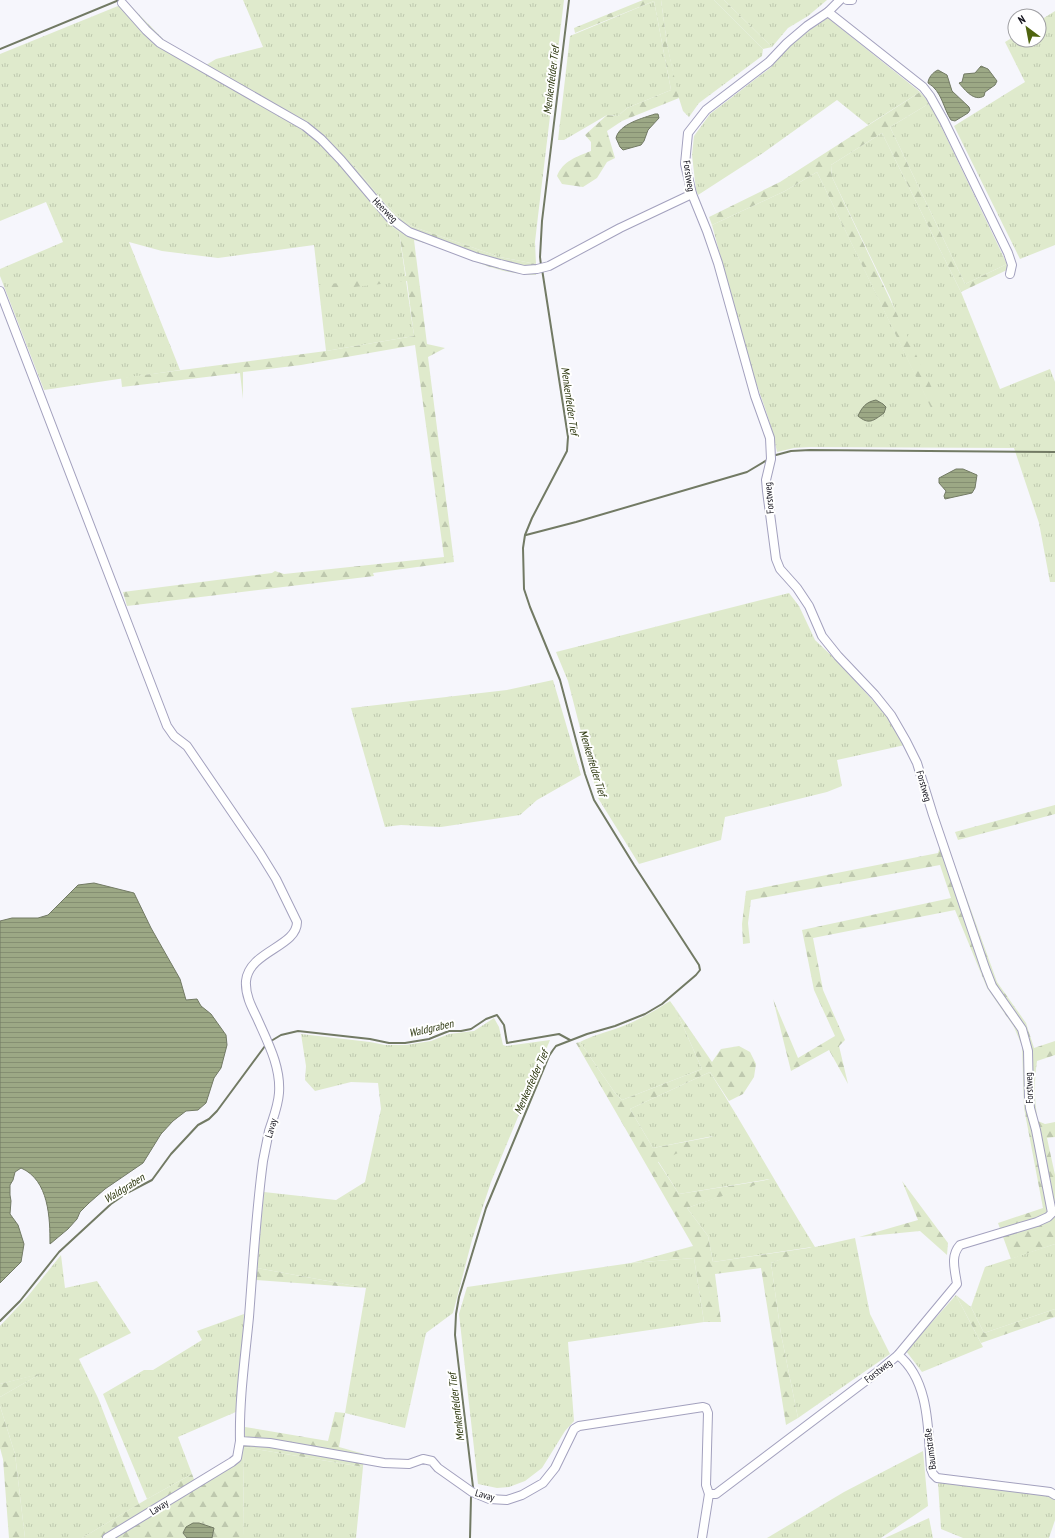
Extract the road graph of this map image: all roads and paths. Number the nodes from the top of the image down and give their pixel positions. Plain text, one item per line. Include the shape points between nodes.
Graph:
1 (840, 0) edge
2 (847, 0) edge
3 (852, 0) edge
4 (122, 3) dead end
5 (828, 12) junction
6 (692, 194) junction
7 (1010, 274) dead end
8 (0, 291) edge
9 (898, 1355) junction
10 (240, 1441) junction
11 (709, 1494) junction
12 (1055, 1495) edge
13 (107, 1538) edge
14 (702, 1538) edge

1 - 5 street, Forstweg
2 - 3 street
4 - 6 street, Heerweg via 160,43 305,126 341,160 390,218 409,232 475,257 524,270 549,266 620,228
5 - 6 street, Forstweg via 697,120 688,133 686,148 685,164
5 - 7 street via 923,87 930,96 1008,253 1012,265
6 - 9 street, Forstweg via 718,263 755,396 770,438 771,459 766,480 776,560 809,606 822,636 875,695 891,715 906,741 917,763 992,986 1022,1029 1028,1051 1029,1098 1052,1214 1037,1222 960,1246 955,1251 954,1258 957,1284
8 - 10 street, Lavay via 167,726 174,736 187,746 260,853 292,908 297,922 292,936 252,965 246,980 247,996 273,1054 279,1092 265,1151 259,1195
9 - 11 street, Forstweg via 716,1494
9 - 12 street, Baumstraße via 909,1367 922,1392 931,1469 937,1478 1050,1492
10 - 11 street, Lavay via 270,1443 384,1463 409,1464 423,1459 432,1461 472,1492 489,1499 507,1500 522,1495 543,1482 555,1468 574,1429 579,1426 702,1407 706,1408 708,1413 706,1485
10 - 13 street, Lavay via 237,1458 232,1462
11 - 14 street

